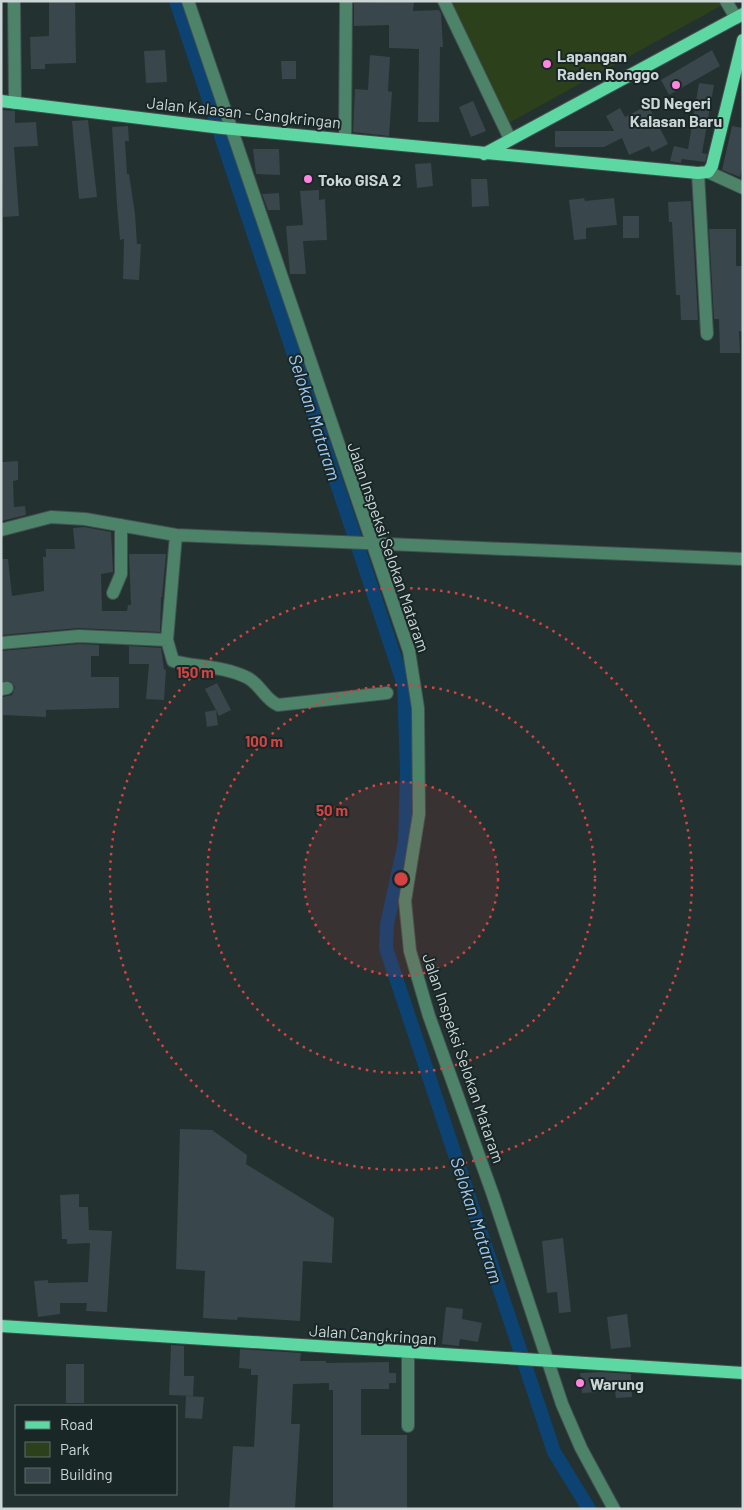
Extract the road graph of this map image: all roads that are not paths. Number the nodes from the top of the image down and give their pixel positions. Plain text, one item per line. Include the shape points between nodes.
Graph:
1 (14, 1) edge
2 (188, 1) edge
3 (346, 1) edge
4 (444, 1) edge
5 (726, 1) edge
6 (740, 16) edge
7 (743, 40) edge
8 (1, 101) edge
9 (15, 103) junction
10 (227, 129) junction
11 (345, 139) junction
12 (510, 139) junction
13 (484, 154) junction
14 (702, 172) junction
15 (743, 188) edge
16 (707, 334) dead end
17 (121, 525) junction
18 (1, 530) edge
19 (176, 534) junction
20 (366, 543) junction
21 (743, 559) edge
22 (113, 593) dead end
23 (167, 640) junction
24 (1, 643) edge
25 (387, 694) dead end
26 (1, 1326) edge
27 (408, 1353) junction
28 (543, 1359) junction
29 (743, 1373) edge
30 (408, 1426) dead end
31 (614, 1509) edge

1 - 9 street
2 - 10 street, Jalan Inspeksi Selokan Mataram
3 - 11 street
4 - 12 street
5 - 6 street
6 - 12 main road
7 - 14 main road via 712,166
8 - 9 main road, Jalan Kalasan - Cangkringan
9 - 10 main road, Jalan Kalasan - Cangkringan
10 - 11 main road, Jalan Kalasan - Cangkringan
10 - 20 street, Jalan Inspeksi Selokan Mataram
11 - 13 main road, Jalan Kalasan - Cangkringan
12 - 13 main road
13 - 14 main road, Jalan Kalasan - Cangkringan
14 - 15 street
14 - 16 street
17 - 18 street via 51,517
17 - 19 street
17 - 22 street via 121,574
19 - 20 street
19 - 23 street
20 - 21 street
20 - 28 street, Jalan Inspeksi Selokan Mataram via 399,619 414,673 419,814 406,901 410,951 493,1195
23 - 24 street via 79,636
23 - 25 street via 173,661 246,677 256,683 268,699 278,704
26 - 27 main road, Jalan Cangkringan
27 - 28 main road, Jalan Cangkringan
27 - 30 street
28 - 29 main road, Jalan Cangkringan
28 - 31 street, Jalan Inspeksi Selokan Mataram via 580,1448

